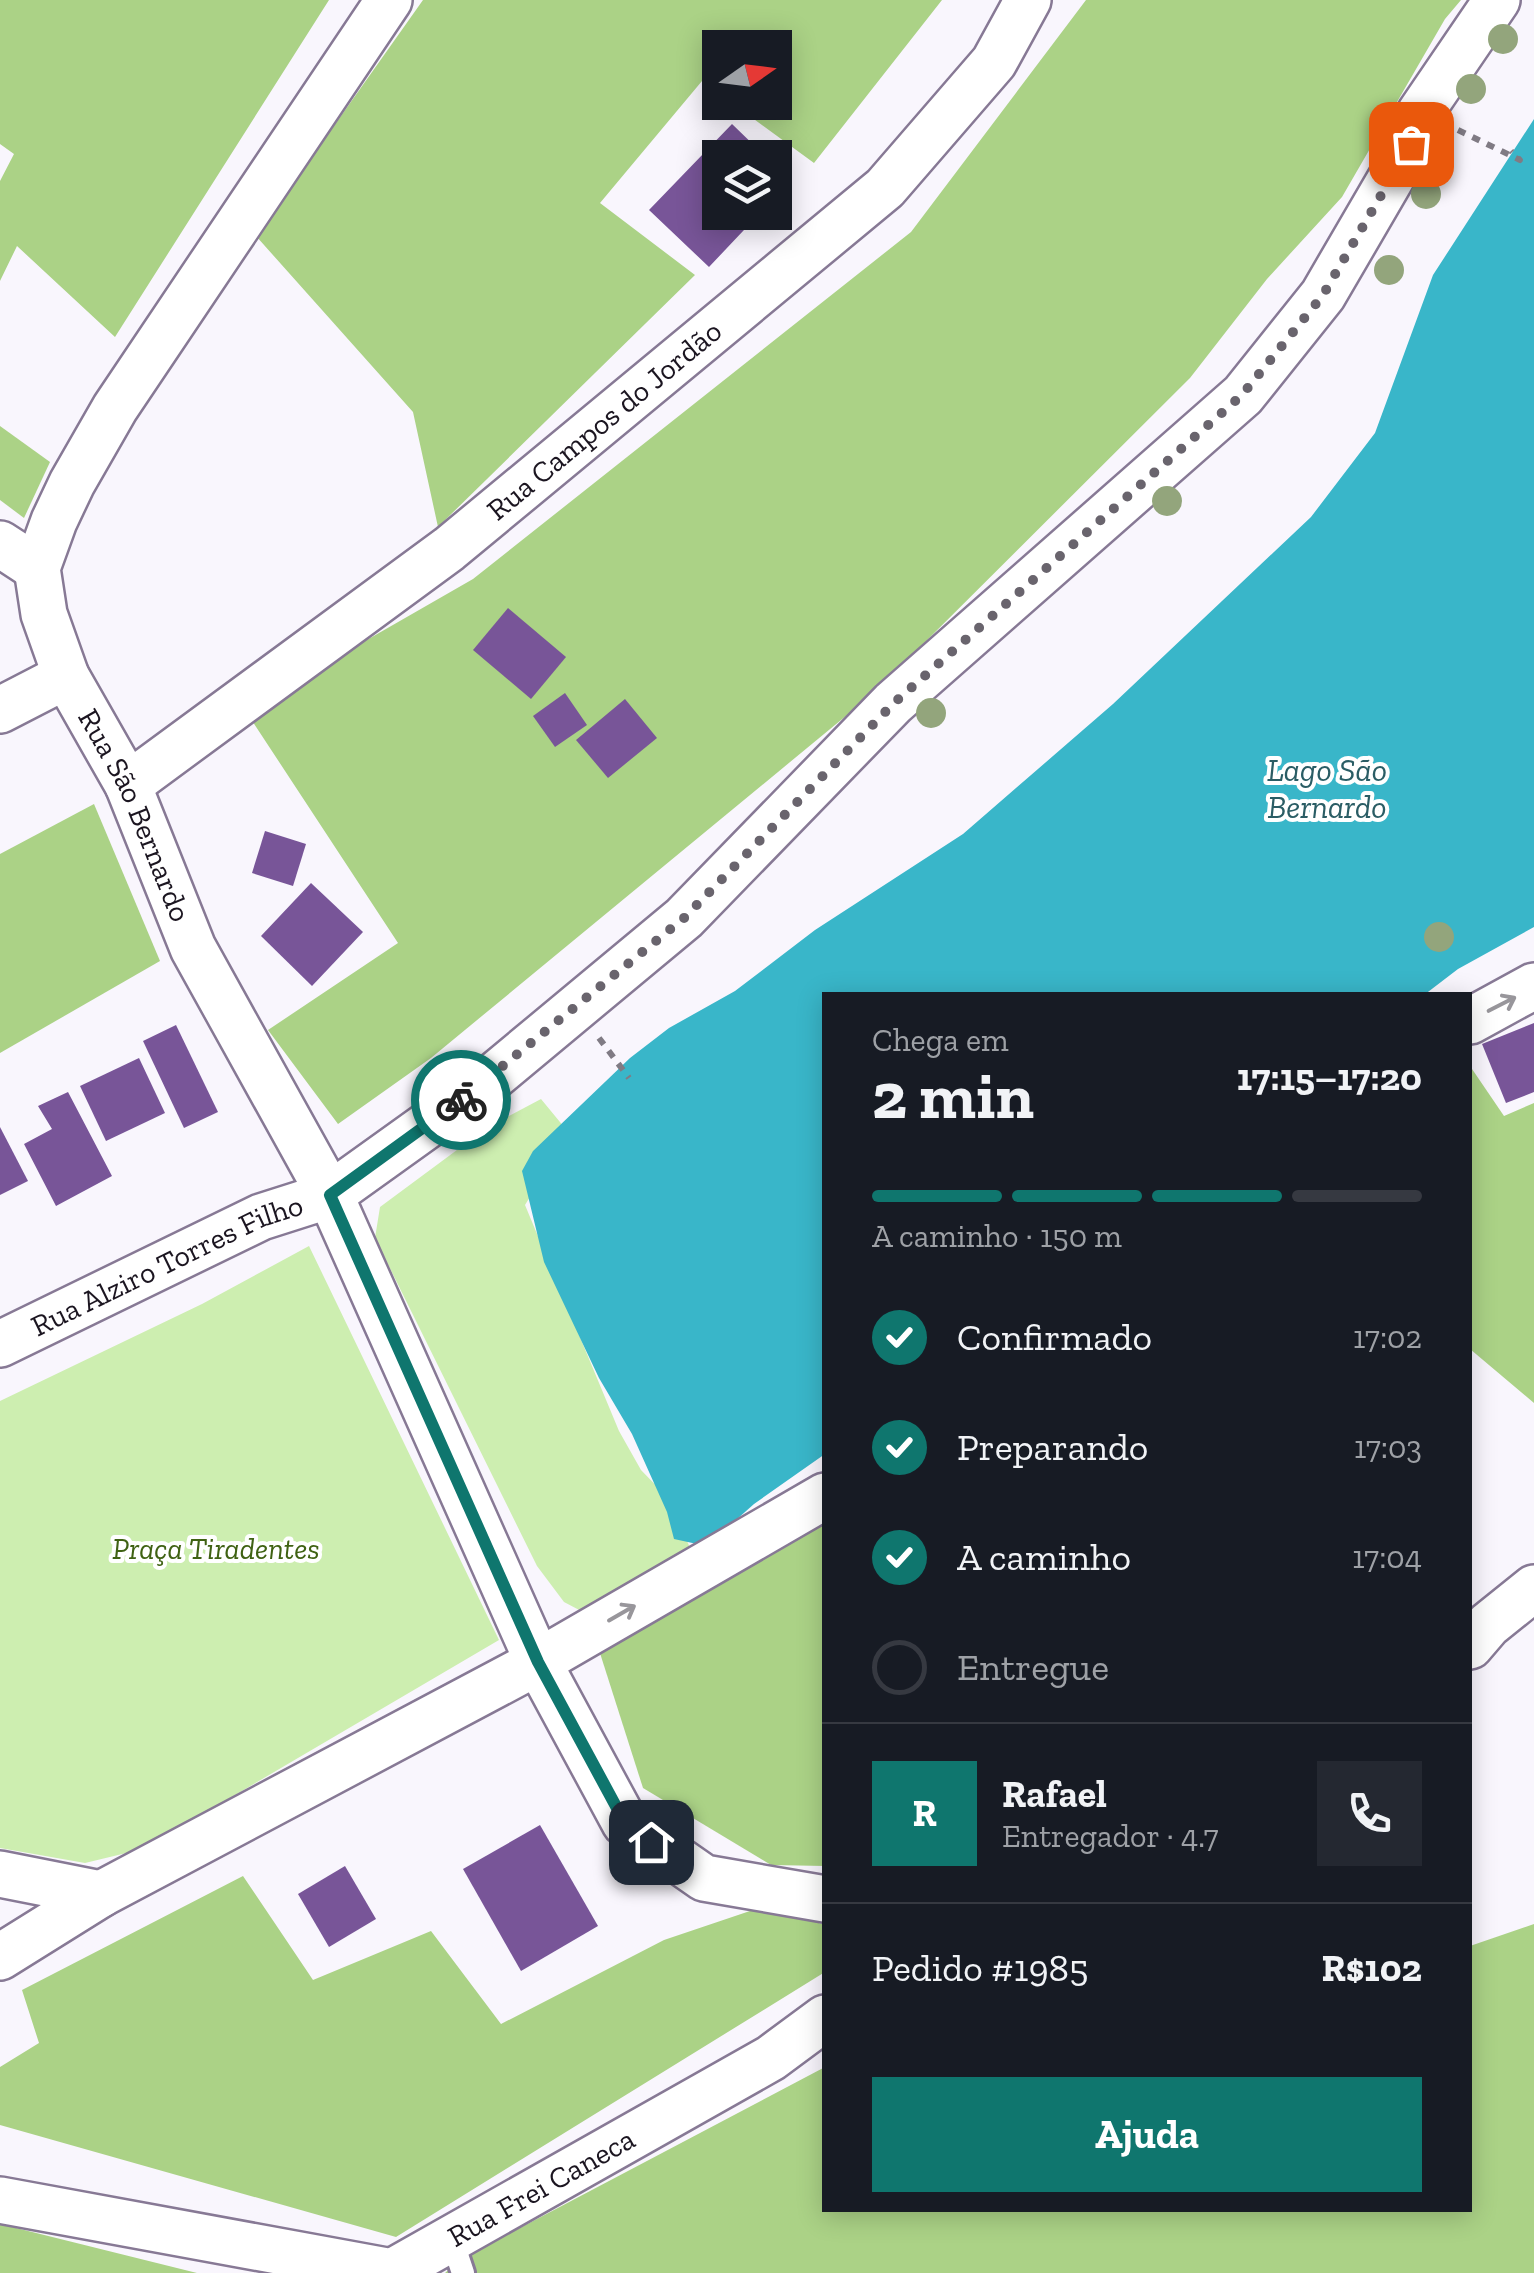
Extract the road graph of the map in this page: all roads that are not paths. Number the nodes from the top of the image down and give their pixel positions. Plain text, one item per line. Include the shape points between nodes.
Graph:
1 (389, 0) edge
2 (1028, 0) edge
3 (1497, 0) edge
4 (19, 556) edge
5 (66, 676) junction
6 (0, 710) edge
7 (128, 785) junction
8 (1534, 986) edge
9 (1472, 1019) edge
10 (330, 1195) junction
11 (0, 1344) edge
12 (822, 1498) edge
13 (1534, 1588) edge
14 (1472, 1644) edge
15 (538, 1662) junction
16 (0, 1874) edge
17 (101, 1894) junction
18 (822, 1898) edge
19 (0, 1957) edge
20 (822, 2020) edge
21 (0, 2200) edge
22 (457, 2255) edge

1 - 4 street, Rua São Bernardo via 115,408 66,495
2 - 7 street, Rua Campos do Jordão via 994,62 884,188 448,549
3 - 10 street, Rua Alziro Torres Filho via 1420,112 1411,144 1323,295 1242,395 894,703 684,918 482,1086
4 - 5 street, Rua São Bernardo
5 - 6 street
5 - 7 street, Rua São Bernardo
7 - 10 street, Rua São Bernardo via 193,948
9 -> 8 street
10 - 11 street, Rua Alziro Torres Filho via 261,1217
10 - 15 street, Rua São Bernardo
15 -> 12 street
13 - 14 street
15 - 17 street
15 - 18 street, Rua São Bernardo via 625,1823 704,1878
16 - 17 street
17 - 19 street
20 - 22 street, Rua Frei Caneca
21 - 22 street, Rua Frei Caneca via 392,2272

